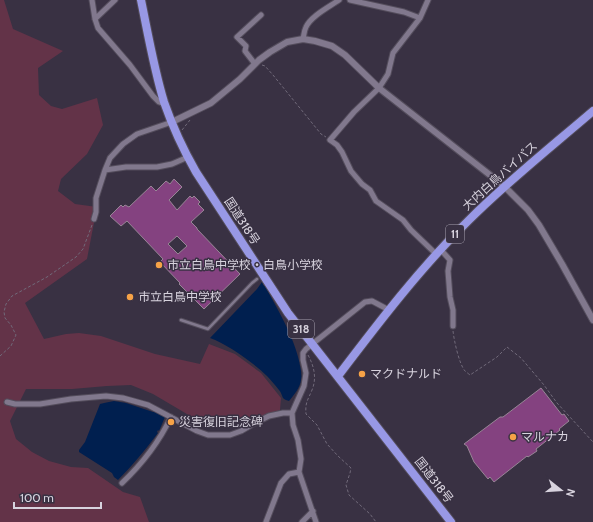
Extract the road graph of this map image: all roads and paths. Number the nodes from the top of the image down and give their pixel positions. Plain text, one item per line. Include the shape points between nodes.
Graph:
1 (92, 0) edge
2 (115, 0) edge
3 (141, 0) edge
4 (339, 0) edge
5 (350, 0) edge
6 (428, 0) edge
7 (261, 15) dead end
8 (420, 18) junction
9 (95, 19) junction
10 (304, 39) junction
11 (258, 65) junction
12 (379, 88) junction
13 (165, 104) junction
14 (593, 112) edge
15 (190, 119) dead end
16 (172, 122) junction
17 (177, 134) junction
18 (330, 140) junction
19 (188, 157) junction
20 (105, 170) junction
21 (504, 186) junction
22 (94, 219) joint
23 (438, 252) junction
24 (260, 277) junction
25 (389, 310) junction
26 (181, 320) dead end
27 (593, 320) edge
28 (453, 326) joint
29 (309, 347) junction
30 (0, 356) edge
31 (338, 376) junction
32 (7, 402) dead end
33 (292, 413) junction
34 (171, 417) junction
35 (593, 442) edge
36 (299, 472) junction
37 (122, 483) dead end
38 (313, 511) junction
39 (266, 522) edge
40 (302, 522) edge
41 (316, 522) edge
42 (376, 522) edge
43 (451, 522) edge

1 - 9 street
2 - 9 street
3 - 13 highway, 国道318号 / 318
4 - 10 street via 311,19 306,26
5 - 8 street
6 - 8 street
7 - 11 street via 237,38 246,46 245,51
8 - 12 street via 393,53 388,74
9 - 13 street via 98,28 130,65 152,96
10 - 11 street via 287,42 270,52
10 - 12 street via 332,46
11 - 16 street via 211,103
11 - 18 path via 265,66 321,134
12 - 18 street
12 - 21 street
13 - 16 highway, 国道318号 / 318
14 - 21 highway, 大内白鳥バイパス / 11
15 - 17 path
16 - 17 highway, 国道318号 / 318
16 - 20 street via 137,134 123,144 110,158
17 - 19 highway, 国道318号 / 318
18 - 23 street via 340,148 351,171 370,190 376,201 403,220
19 - 20 street via 157,167
19 - 24 highway, 国道318号 / 318
20 - 22 street via 96,198
21 - 23 highway, 大内白鳥バイパス / 11
21 - 27 street via 539,225
22 - 30 path via 84,249 76,257 12,296 6,304 5,318 16,335 11,346
23 - 25 highway, 大内白鳥バイパス / 11
23 - 28 street via 450,260 448,271
24 - 26 lane via 208,329
24 - 29 highway, 国道318号 / 318 via 288,313
25 - 29 street via 372,301 366,302
25 - 31 highway, 大内白鳥バイパス / 11
28 - 35 path via 454,342 465,371 470,375 507,347 521,358
29 - 31 highway, 国道318号 / 318
29 - 33 street via 303,353 306,373 304,386
29 - 42 path via 315,378 305,405 306,414 317,425 328,444 351,468 346,485 349,495
31 - 43 highway, 国道318号 / 318
32 - 34 street via 40,404 106,396 148,405
33 - 34 street via 269,416 230,435 208,435
33 - 36 street via 301,459
34 - 37 street via 153,448
36 - 38 street
36 - 39 street via 289,474 281,483
38 - 40 street
38 - 41 street

